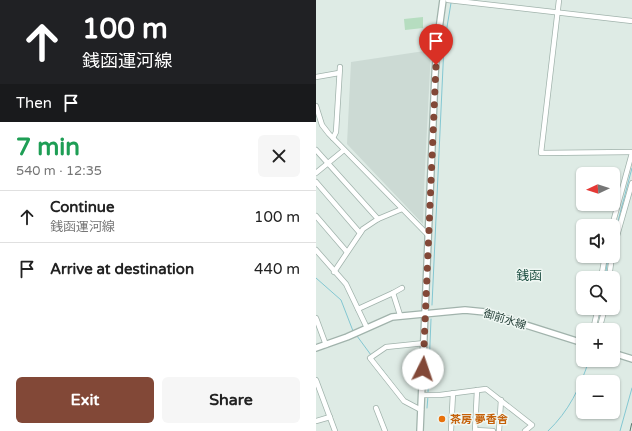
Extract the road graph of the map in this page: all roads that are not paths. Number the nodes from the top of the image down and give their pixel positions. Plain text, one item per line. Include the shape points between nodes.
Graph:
1 (443, 0) edge
2 (448, 0) edge
3 (454, 0) edge
4 (559, 0) edge
5 (558, 13) junction
6 (632, 21) edge
7 (340, 67) dead end
8 (339, 73) junction
9 (316, 76) edge
10 (316, 106) edge
11 (332, 138) junction
12 (316, 150) edge
13 (344, 150) junction
14 (632, 153) edge
15 (327, 163) junction
16 (316, 172) edge
17 (316, 182) edge
18 (632, 183) edge
19 (402, 209) junction
20 (316, 216) edge
21 (378, 219) junction
22 (614, 219) edge
23 (620, 225) edge
24 (360, 233) junction
25 (428, 235) junction
26 (316, 250) edge
27 (347, 252) junction
28 (334, 272) junction
29 (402, 288) dead end
30 (393, 292) junction
31 (358, 309) junction
32 (424, 313) junction
33 (400, 315) junction
34 (316, 318) edge
35 (367, 328) junction
36 (576, 341) edge
37 (425, 343) junction
38 (326, 345) junction
39 (316, 348) edge
40 (620, 355) edge
41 (632, 359) edge
42 (316, 380) edge
43 (477, 390) junction
44 (453, 394) junction
45 (426, 395) junction
46 (501, 400) junction
47 (376, 408) dead end
48 (421, 410) junction
49 (330, 417) junction
50 (316, 421) edge
51 (475, 430) edge
52 (335, 431) edge
53 (384, 431) edge
54 (420, 431) edge
55 (451, 431) edge
56 (493, 431) edge
57 (499, 431) edge
58 (525, 431) edge

1 - 25 street via 436,55
2 - 3 street
3 - 5 street
4 - 5 street
5 - 6 street
5 - 14 street via 541,153
7 - 8 street
8 - 9 street
8 - 11 street via 336,132
10 - 11 street via 322,125
11 - 13 street
12 - 15 street
13 - 15 street
13 - 19 street
14 - 22 street
15 - 16 street
15 - 21 street
17 - 24 street
18 - 23 street
19 - 21 street
19 - 25 street
20 - 27 street
21 - 24 street
24 - 27 street
25 - 32 street
26 - 28 street
27 - 28 street
28 - 31 street via 346,284
29 - 30 street
30 - 31 street
30 - 33 street
31 - 35 street
32 - 33 street, 御前水線
32 - 36 street, 御前水線 via 481,311
32 - 37 street
33 - 35 street, 御前水線
34 - 38 street
35 - 38 street, 御前水線
37 - 45 street
37 - 48 street via 386,347 372,357 404,401
38 - 39 street, 御前水線
40 - 41 street
42 - 49 street
43 - 44 street
43 - 46 street via 486,389
43 - 51 street
44 - 45 street
44 - 55 street
45 - 48 street
46 - 57 street
46 - 58 street via 532,425
47 - 53 street
48 - 54 street
49 - 50 street
49 - 52 street
51 - 56 street

